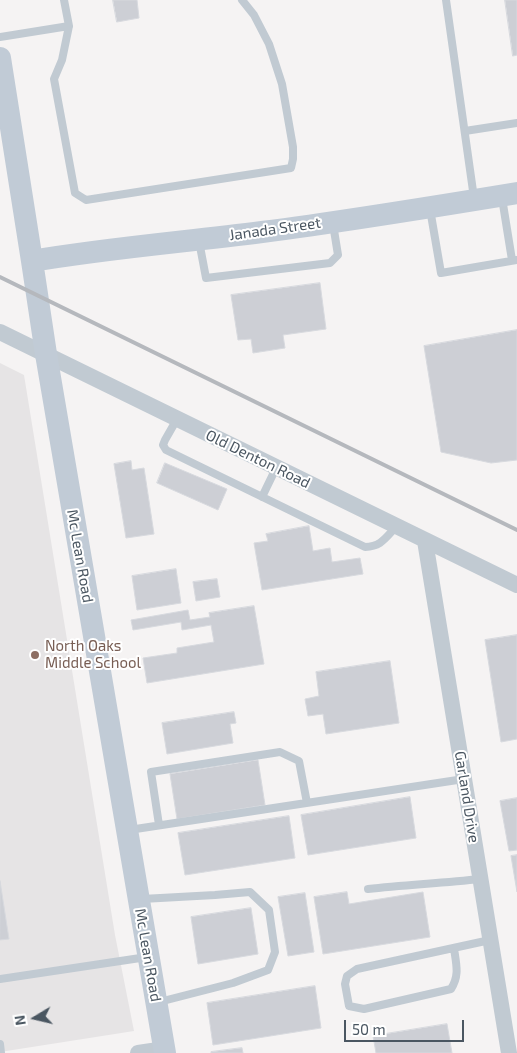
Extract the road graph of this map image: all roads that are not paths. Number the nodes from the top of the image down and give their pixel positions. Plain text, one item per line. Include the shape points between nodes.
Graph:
1 (64, 0) edge
2 (242, 0) edge
3 (446, 0) edge
4 (69, 26) junction
5 (0, 37) edge
6 (0, 58) edge
7 (517, 123) edge
8 (465, 131) junction
9 (509, 194) edge
10 (474, 200) junction
11 (430, 207) junction
12 (332, 222) junction
13 (199, 239) junction
14 (514, 260) edge
15 (32, 261) junction
16 (0, 332) edge
17 (46, 354) junction
18 (177, 419) junction
19 (276, 468) junction
20 (262, 497) junction
21 (396, 527) junction
22 (425, 541) junction
23 (517, 585) edge
24 (464, 779) junction
25 (306, 803) junction
26 (159, 825) junction
27 (127, 830) junction
28 (480, 879) junction
29 (368, 890) dead end
30 (139, 899) junction
31 (490, 940) junction
32 (454, 948) junction
33 (149, 957) junction
34 (0, 979) edge
35 (157, 1002) junction
36 (0, 1044) edge
37 (165, 1051) edge
38 (1, 1053) edge
39 (138, 1053) edge
40 (509, 1053) edge

1 - 4 lane
2 - 4 lane via 254,15 268,44 282,84 293,147 291,168 86,200 75,193 54,79 62,60
3 - 8 lane
4 - 5 lane
6 - 15 main road, Mc Lean Road
7 - 8 lane
8 - 10 lane
9 - 10 main road, Janada Street
9 - 14 lane
10 - 11 main road, Janada Street
11 - 12 main road, Janada Street
11 - 14 lane via 441,273
12 - 13 main road, Janada Street
12 - 13 lane via 338,255 330,263 206,278
13 - 15 main road, Janada Street
15 - 17 main road, Mc Lean Road
16 - 17 street, Old Denton Road
17 - 18 street, Old Denton Road
17 - 27 main road, Mc Lean Road
18 - 19 street, Old Denton Road
18 - 20 lane via 164,440 166,450
19 - 20 lane
19 - 21 street, Old Denton Road
20 - 21 lane via 365,547 381,544
21 - 22 street, Old Denton Road
22 - 23 street, Old Denton Road
22 - 24 street, Garland Drive
24 - 25 lane
24 - 28 street, Garland Drive
25 - 26 lane
25 - 26 lane via 299,761 280,752 151,772
26 - 27 lane
27 - 30 main road, Mc Lean Road
28 - 29 lane
28 - 31 street, Garland Drive
30 - 33 main road, Mc Lean Road
30 - 35 lane via 250,892 269,910 275,952 268,970 233,983
31 - 32 lane
31 - 40 street, Garland Drive
32 - 32 lane via 357,969 347,976 345,984 349,1006 364,1009 450,989 456,982
33 - 34 lane
33 - 35 main road, Mc Lean Road
35 - 37 main road, Mc Lean Road
36 - 38 lane
37 - 39 street

